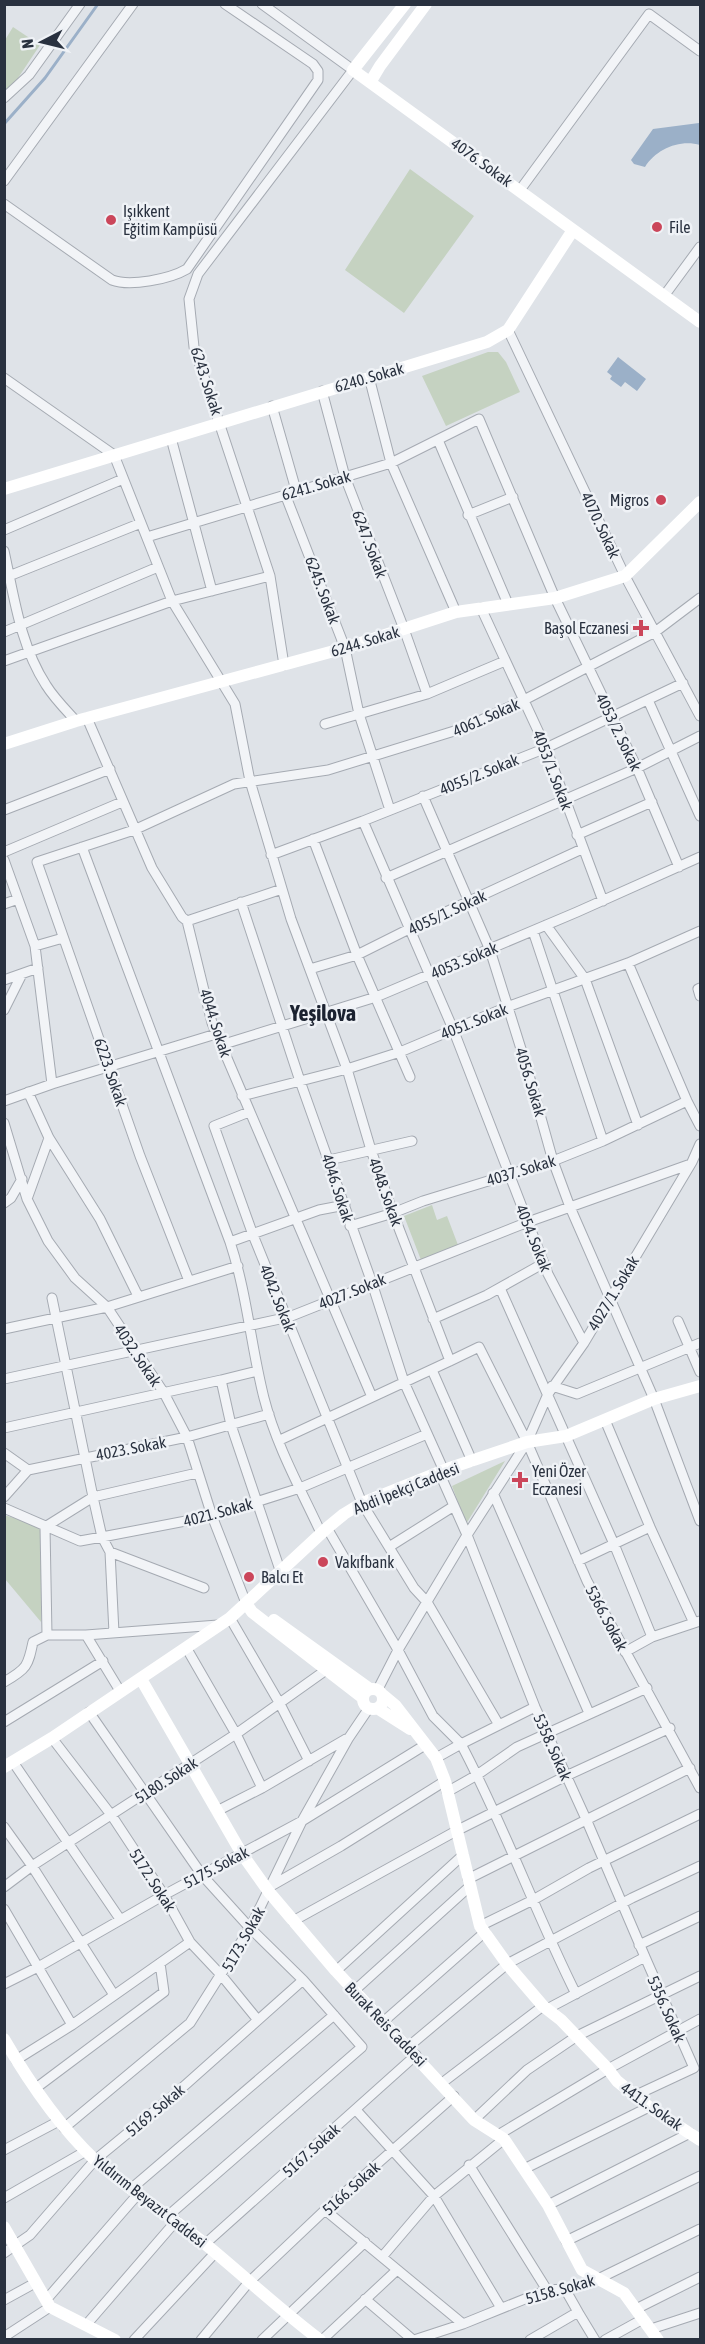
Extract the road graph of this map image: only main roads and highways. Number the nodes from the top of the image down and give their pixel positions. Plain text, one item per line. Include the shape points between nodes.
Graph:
1 (405, 4) edge
2 (426, 4) edge
3 (371, 81) junction
4 (573, 230) junction
5 (700, 322) edge
6 (4, 489) edge
7 (700, 502) edge
8 (4, 744) edge
9 (700, 1386) edge
10 (248, 1605) junction
11 (141, 1679) junction
12 (373, 1698) junction
13 (9, 1765) edge
14 (4, 2039) edge
15 (700, 2140) edge
16 (4, 2228) edge
17 (10, 2250) edge
18 (99, 2336) edge
19 (115, 2340) edge
20 (321, 2340) edge
21 (658, 2340) edge

1 - 3 main road, 4076. Sokak via 353,70
2 - 3 main road
3 - 4 main road, 4076. Sokak
4 - 5 main road, 4076. Sokak
4 - 6 main road, 6240. Sokak via 508,330 487,342
7 - 8 main road, 6244. Sokak via 624,576 555,598 456,612 345,648 81,719
9 - 10 main road, Abdi İpekçi Caddesi via 654,1399 566,1436 527,1442 472,1461 362,1503 324,1530
10 - 11 main road, Abdi İpekçi Caddesi
10 - 12 main road via 256,1607
10 - 12 main road via 326,1670
11 - 13 main road, Abdi İpekçi Caddesi
11 - 21 main road, Burak Reis Caddesi via 242,1854 293,1921 474,2120 501,2137 548,2205 582,2270 624,2293
12 - 15 main road, 4411. Sokak via 395,1705 436,1758 482,1929 507,1964 617,2081 649,2108
14 - 20 main road, Yıldırım Beyazıt Caddesi via 62,2125 95,2160
16 - 17 main road
17 - 18 main road via 48,2303
18 - 19 main road

